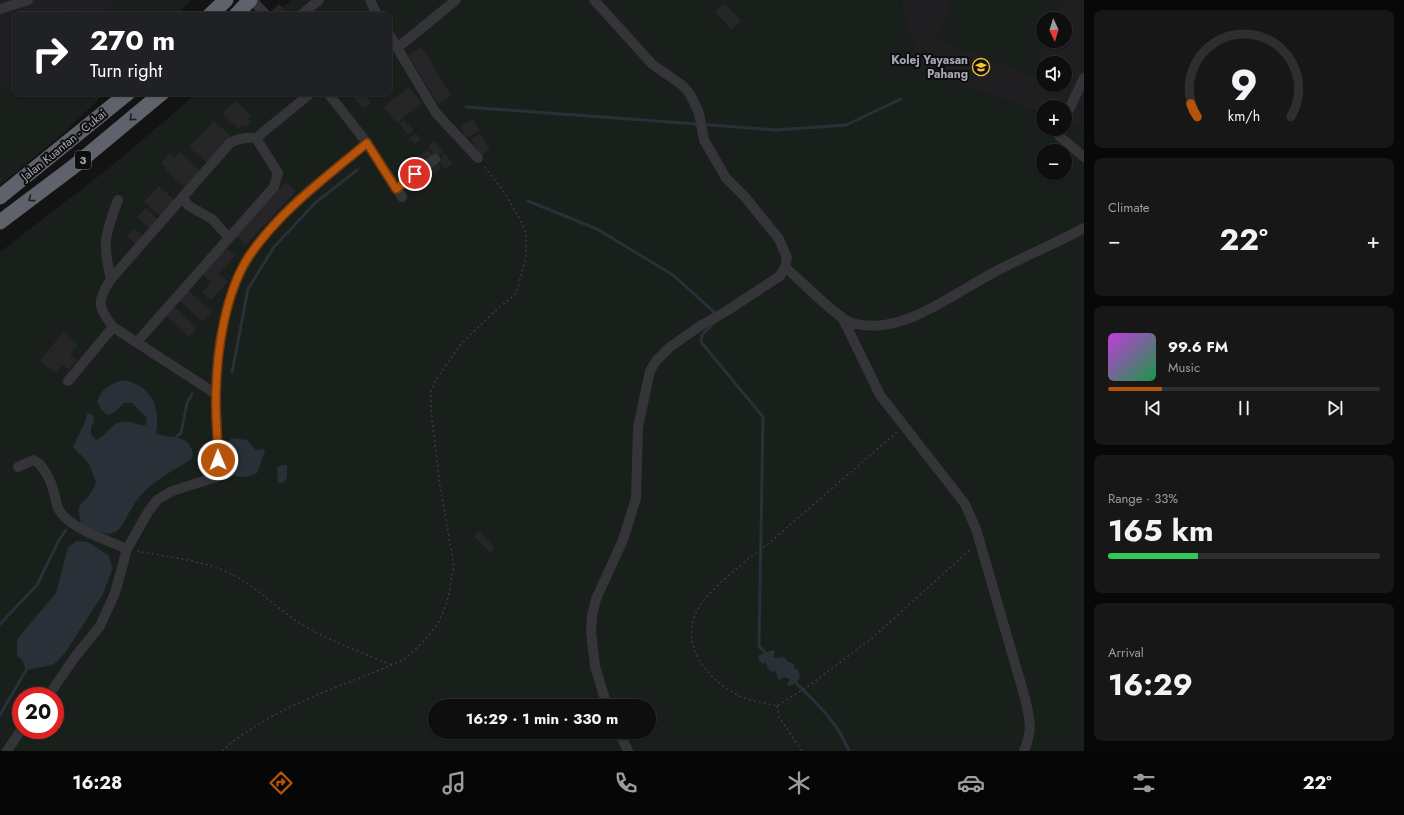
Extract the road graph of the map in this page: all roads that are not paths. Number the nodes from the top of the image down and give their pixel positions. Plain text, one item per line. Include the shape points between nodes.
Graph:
1 (28, 0) edge
2 (226, 0) edge
3 (251, 0) edge
4 (319, 0) edge
5 (456, 0) edge
6 (594, 0) edge
7 (0, 9) edge
8 (213, 12) edge
9 (239, 12) edge
10 (263, 12) edge
11 (305, 12) edge
12 (392, 39) edge
13 (397, 48) junction
14 (1084, 78) edge
15 (124, 96) edge
16 (158, 96) edge
17 (307, 96) edge
18 (330, 96) edge
19 (1072, 103) edge
20 (1059, 136) edge
21 (256, 138) junction
22 (367, 143) junction
23 (1084, 157) edge
24 (478, 158) road end
25 (434, 160) dead end
26 (0, 197) edge
27 (182, 199) junction
28 (118, 200) dead end
29 (0, 222) edge
30 (1084, 228) edge
31 (229, 238) junction
32 (785, 267) junction
33 (111, 279) junction
34 (843, 319) junction
35 (113, 327) junction
36 (137, 342) junction
37 (68, 381) dead end
38 (216, 394) junction
39 (18, 466) dead end
40 (127, 549) junction
41 (54, 687) edge
42 (605, 699) edge
43 (15, 739) edge
44 (622, 739) edge
45 (7, 751) edge
46 (628, 751) edge
47 (1024, 751) edge

1 - 7 street
2 - 8 highway
3 - 9 highway
3 - 10 street
4 - 11 street
5 - 13 street
6 - 32 street via 652,64 682,85 690,94 699,113 704,140 726,178 779,239 787,258
12 - 13 street
13 - 24 street via 436,113
14 - 19 street
15 - 26 highway, Jalan Kuantan - Cukai / 3
16 -> 29 highway, Jalan Kuantan - Cukai / 3 via 73,167
17 - 21 street
18 - 22 street
20 - 23 street
21 - 27 street via 238,138 230,143
21 - 31 street via 278,173 277,182
22 - 25 street via 399,193
22 - 38 street via 296,203 248,257 225,316
27 - 31 street via 212,219
27 - 33 street
28 - 33 street via 105,235
30 - 34 street via 989,275 949,300 907,319 870,327
31 - 36 street
32 - 34 street
32 - 42 street via 780,276 670,348 656,361 650,371 638,427 636,498 623,540 596,600 592,616 591,632 596,666
33 - 35 street via 100,302 101,311
34 - 47 street via 871,380 892,412 965,504 981,540 1025,698 1030,736
35 - 36 street
35 - 37 street
36 - 38 street
38 - 40 street via 217,477 172,491 157,500
39 - 40 street via 37,461 54,491 58,509 69,521
40 - 41 street via 115,593 100,626
43 - 45 street
44 - 46 street

